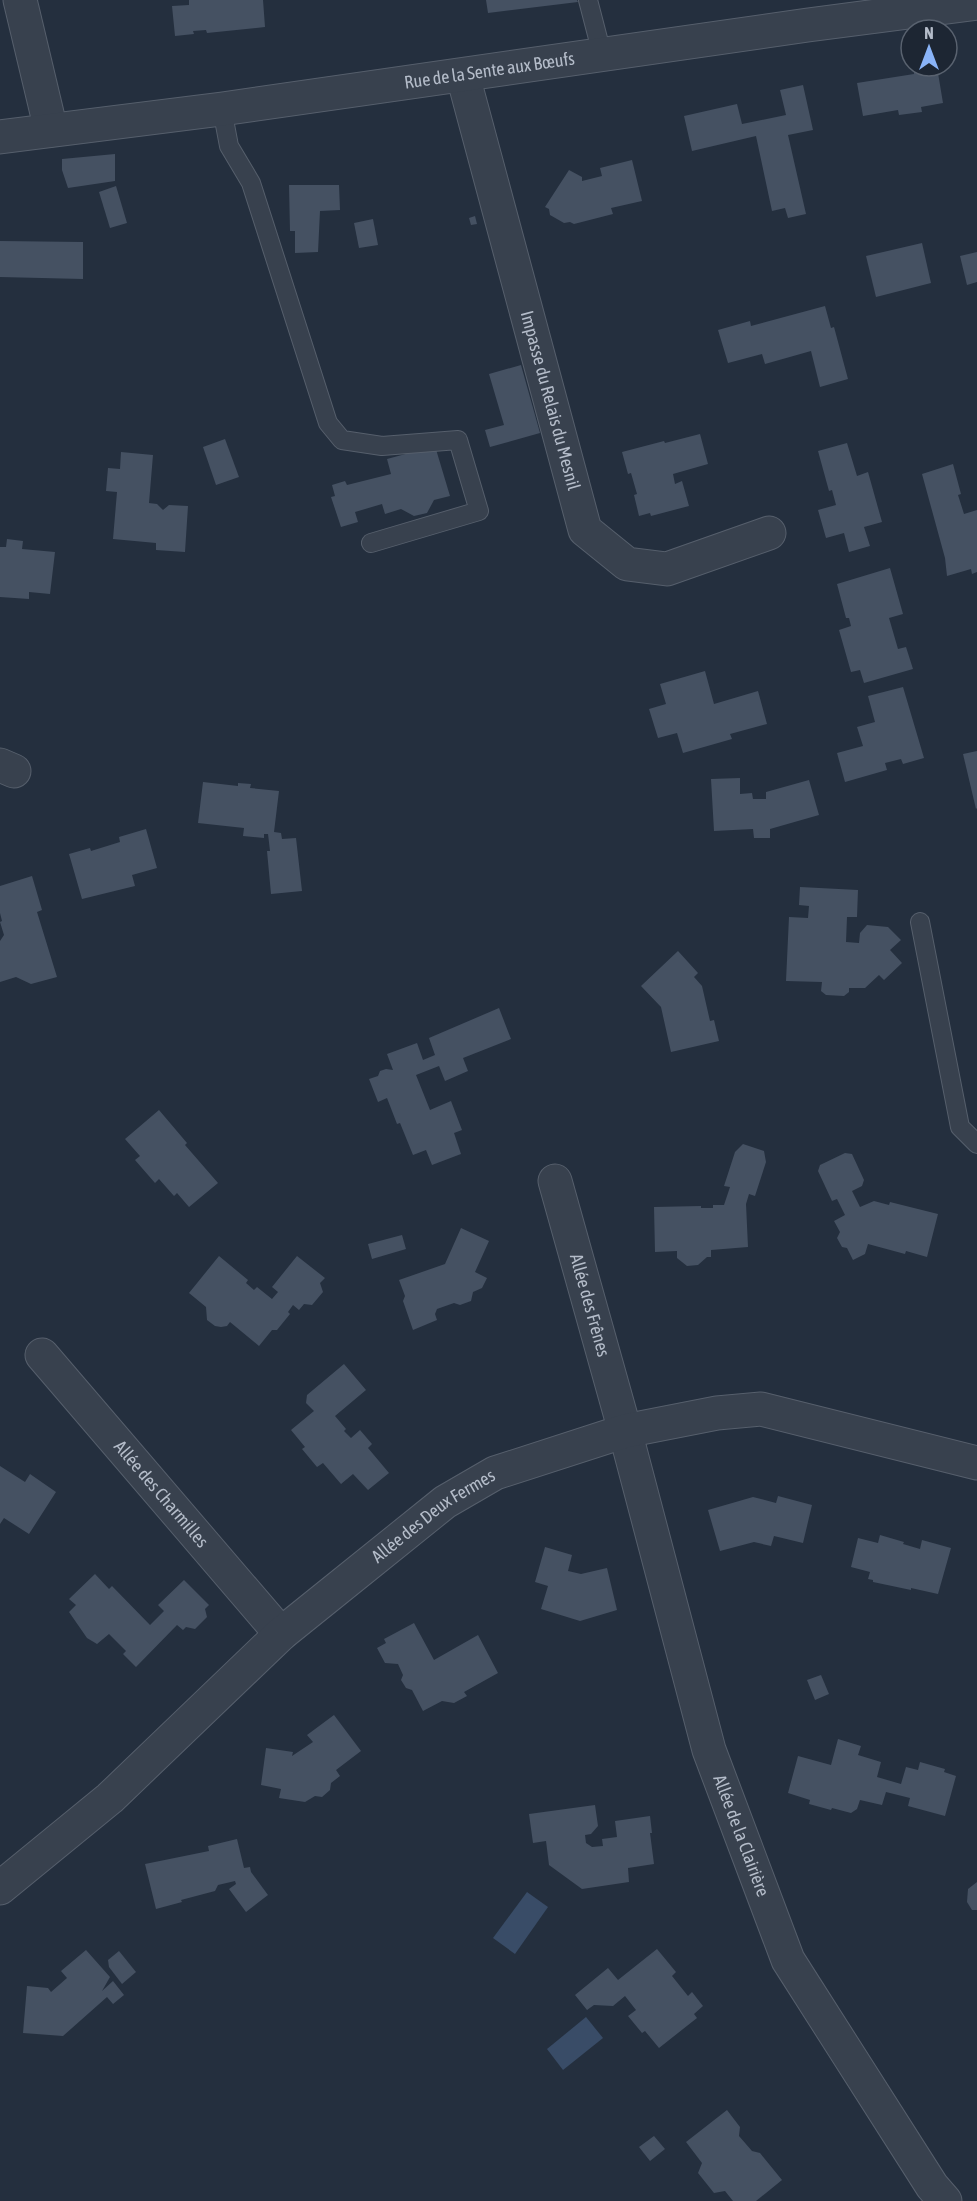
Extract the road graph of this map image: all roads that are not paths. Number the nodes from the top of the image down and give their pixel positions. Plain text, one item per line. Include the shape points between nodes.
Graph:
1 (20, 0) edge
2 (588, 0) edge
3 (977, 3) edge
4 (602, 54) junction
5 (463, 76) junction
6 (222, 109) junction
7 (51, 130) junction
8 (0, 137) edge
9 (769, 533) dead end
10 (371, 543) dead end
11 (920, 922) dead end
12 (977, 1144) edge
13 (555, 1181) dead end
14 (42, 1354) dead end
15 (625, 1431) junction
16 (977, 1463) edge
17 (281, 1634) junction
18 (0, 1888) edge
19 (945, 2201) edge

1 - 7 street
2 - 4 lane
3 - 4 street, Rue de la Sente aux Bœufs
4 - 5 street, Rue de la Sente aux Bœufs
5 - 6 street, Rue de la Sente aux Bœufs
5 - 9 street, Impasse du Relais du Mesnil via 585,530 627,564 667,569
6 - 7 street, Rue de la Sente aux Bœufs
6 - 10 lane via 229,146 251,183 328,423 342,440 382,446 458,440 479,511
7 - 8 street, Rue de la Sente aux Bœufs
11 - 12 lane via 960,1127
13 - 15 street, Allée des Frênes
14 - 17 street, Allée des Charmilles
15 - 16 street, Allée des Deux Fermes via 717,1413 761,1409
15 - 17 street, Allée des Deux Fermes via 495,1473 455,1496
15 - 19 street, Allée de la Clairière via 709,1750 788,1960
17 - 18 street, Allée des Deux Fermes via 110,1798

